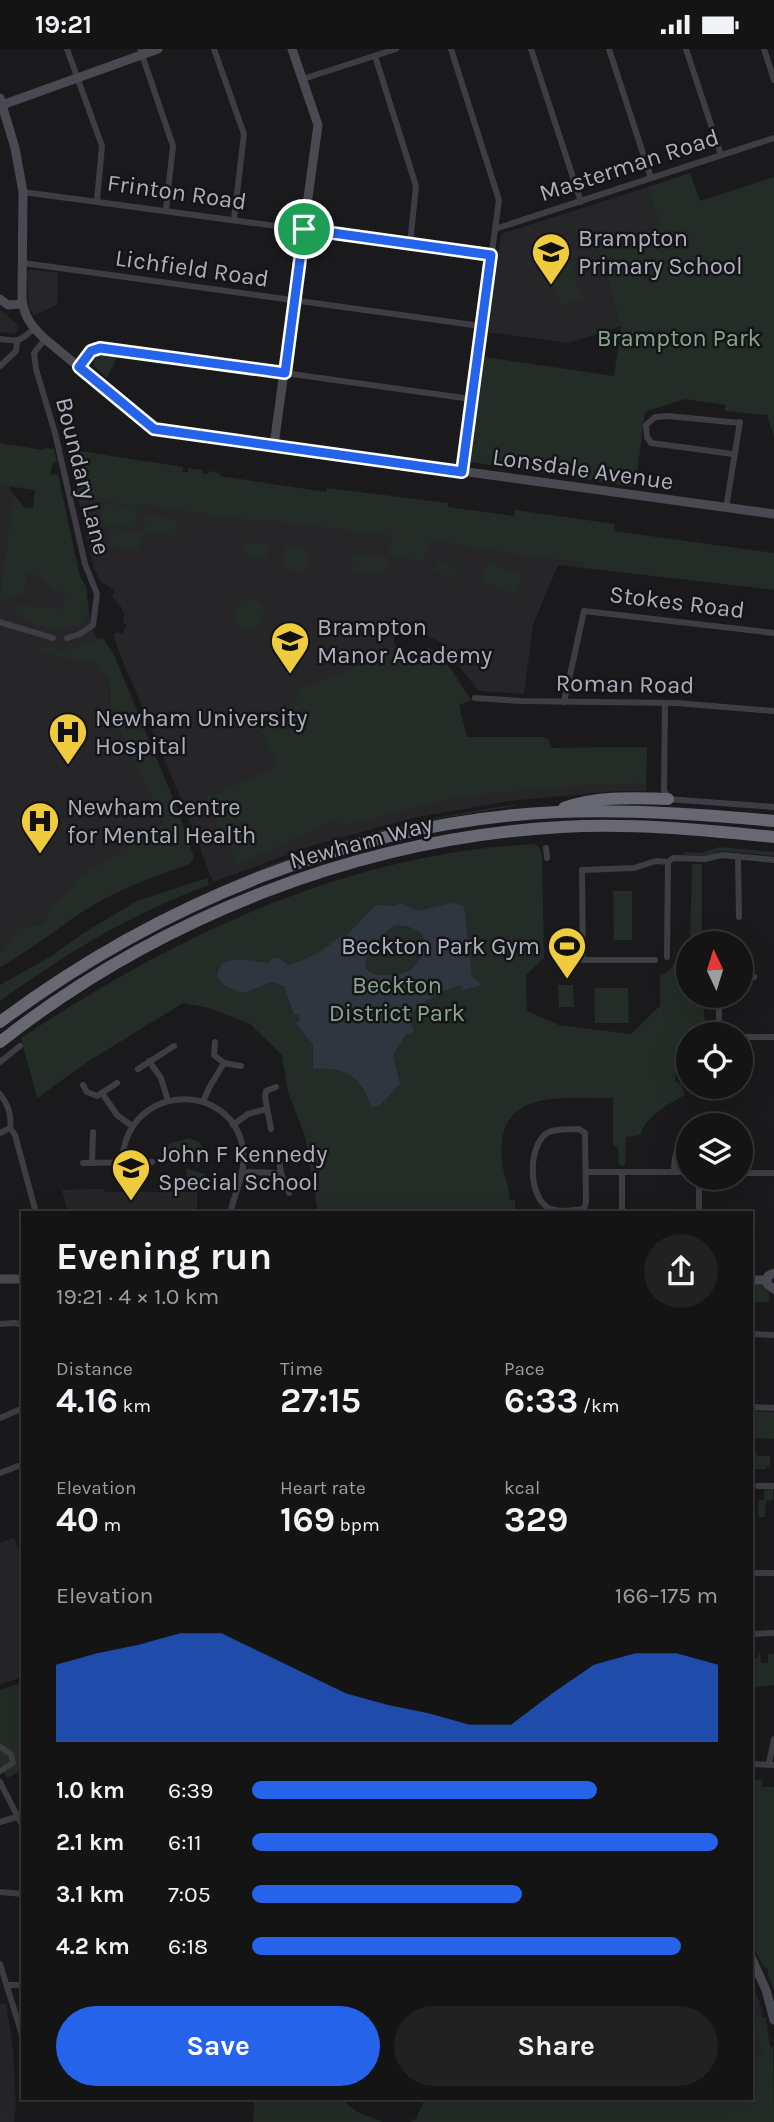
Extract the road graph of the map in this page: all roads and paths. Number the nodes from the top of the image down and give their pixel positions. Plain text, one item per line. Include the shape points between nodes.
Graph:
1 (67, 49) edge
2 (158, 49) edge
3 (214, 49) edge
4 (292, 49) edge
5 (396, 49) edge
6 (451, 49) edge
7 (531, 49) edge
8 (609, 49) edge
9 (686, 49) edge
10 (764, 49) edge
11 (141, 52) edge
12 (375, 56) junction
13 (772, 65) edge
14 (77, 78) junction
15 (303, 79) junction
16 (774, 80) edge
17 (1, 103) edge
18 (774, 138) edge
19 (721, 155) junction
20 (651, 178) junction
21 (23, 192) junction
22 (97, 201) junction
23 (580, 201) junction
24 (166, 210) junction
25 (234, 219) junction
26 (304, 229) junction
27 (495, 229) junction
28 (410, 243) junction
29 (491, 255) junction
30 (23, 263) junction
31 (0, 299) edge
32 (294, 301) junction
33 (22, 304) junction
34 (481, 326) junction
35 (34, 328) junction
36 (0, 339) edge
37 (45, 339) junction
38 (17, 341) junction
39 (0, 366) edge
40 (79, 367) junction
41 (285, 373) junction
42 (471, 399) junction
43 (274, 445) junction
44 (733, 454) junction
45 (462, 472) junction
46 (726, 508) junction
47 (774, 514) edge
48 (0, 622) edge
49 (774, 633) edge
50 (53, 638) dead end
51 (67, 638) dead end
52 (475, 698) dead end
53 (564, 702) junction
54 (665, 703) junction
55 (774, 711) edge
56 (668, 799) junction
57 (774, 807) edge
58 (554, 812) junction
59 (774, 821) edge
60 (774, 837) edge
61 (546, 848) dead end
62 (738, 856) junction
63 (547, 858) dead end
64 (774, 860) edge
65 (668, 862) junction
66 (738, 917) dead end
67 (667, 957) dead end
68 (655, 960) dead end
69 (0, 1022) edge
70 (753, 1037) edge
71 (774, 1037) edge
72 (0, 1042) edge
73 (215, 1042) dead end
74 (20, 1046) dead end
75 (174, 1046) dead end
76 (149, 1061) junction
77 (0, 1062) edge
78 (225, 1063) junction
79 (241, 1066) dead end
80 (138, 1069) dead end
81 (117, 1083) dead end
82 (83, 1085) dead end
83 (276, 1087) dead end
84 (102, 1093) junction
85 (0, 1094) edge
86 (168, 1101) junction
87 (203, 1102) junction
88 (267, 1109) junction
89 (233, 1125) junction
90 (132, 1126) junction
91 (10, 1128) junction
92 (271, 1129) dead end
93 (93, 1132) dead end
94 (0, 1133) edge
95 (676, 1150) edge
96 (278, 1152) dead end
97 (152, 1162) dead end
98 (83, 1163) dead end
99 (92, 1163) junction
100 (122, 1163) junction
101 (243, 1172) junction
102 (586, 1172) junction
103 (622, 1172) junction
104 (674, 1172) joint
105 (281, 1173) junction
106 (753, 1173) edge
107 (774, 1173) edge
108 (699, 1190) edge
109 (289, 1193) dead end
110 (35, 1211) edge
111 (231, 1211) edge
112 (622, 1211) edge
113 (699, 1211) edge
114 (770, 1276) edge
115 (0, 1279) edge
116 (21, 1279) edge
117 (774, 1289) edge
118 (0, 1324) edge
119 (21, 1324) edge
120 (753, 1334) edge
121 (774, 1335) edge
122 (753, 1407) edge
123 (774, 1408) edge
124 (21, 1409) edge
125 (0, 1418) edge
126 (18, 1465) dead end
127 (0, 1473) edge
128 (758, 1486) dead end
129 (774, 1486) edge
130 (753, 1573) edge
131 (774, 1573) edge
132 (774, 1633) edge
133 (753, 1634) edge
134 (774, 1739) edge
135 (0, 1747) edge
136 (753, 1764) edge
137 (771, 1764) edge
138 (0, 1771) edge
139 (0, 1781) edge
140 (17, 1817) junction
141 (0, 1822) edge
142 (21, 1824) edge
143 (0, 1892) edge
144 (21, 1895) edge
145 (753, 1962) edge
146 (0, 1964) edge
147 (7, 1985) junction
148 (21, 1985) edge
149 (774, 2020) edge
150 (21, 2034) edge

1 - 14 street
2 - 11 street
3 - 25 street via 244,134
4 - 15 street
5 - 12 street
6 - 27 street via 498,195
7 - 23 street
8 - 20 street
9 - 19 street
10 - 13 street
11 - 14 street
11 - 24 street via 173,146
12 - 15 street
12 - 28 street via 416,186
13 - 16 street
14 - 17 street
14 - 22 street via 102,146
15 - 26 street via 318,125
17 - 21 street
18 - 19 street, Masterman Road
19 - 20 street, Masterman Road
20 - 23 street, Masterman Road
21 - 22 street, Frinton Road
21 - 30 street
22 - 24 street, Frinton Road
23 - 27 street, Masterman Road
24 - 25 street, Frinton Road
25 - 26 street, Frinton Road
26 - 28 street, Frinton Road
26 - 32 street
27 - 29 street
28 - 29 street, Frinton Road
29 - 34 street
30 - 32 street, Lichfield Road
30 - 33 street
31 - 33 street via 8,305
32 - 34 street, Lichfield Road
32 - 41 street
33 - 35 street, Lonsdale Avenue
34 - 42 street
35 - 37 street, Lonsdale Avenue
35 - 38 street
36 - 38 street
37 - 40 street, Lonsdale Avenue
37 - 51 street, Boundary Lane via 34,359 85,564 97,594 93,625
38 - 39 street via 16,351
40 - 41 street via 91,351 100,348
40 - 43 street, Lonsdale Avenue via 154,429
41 - 42 street
41 - 43 street
42 - 45 street
43 - 45 street, Lonsdale Avenue
44 - 44 street via 651,443 646,425 655,417 668,416 740,423
44 - 46 street
45 - 46 street, Lonsdale Avenue
46 - 47 street, Lonsdale Avenue
48 - 50 street
49 - 53 street, Stokes Road via 584,611
52 - 53 street, Roman Road
53 - 54 street, Roman Road
54 - 55 street, Roman Road
54 - 56 street via 664,790
56 - 57 street
56 - 58 highway via 607,799
58 - 59 highway, Newham Way via 653,811
58 - 69 highway, Newham Way via 444,825 270,874 136,936
60 - 72 highway, Newham Way via 658,826 564,827 451,840 362,860 279,887 168,935
61 - 63 street
62 - 64 street
62 - 65 street via 673,858
62 - 66 street
65 - 67 street
65 - 68 street via 582,870 583,960
70 - 71 street
73 - 78 street via 214,1055
74 - 77 street
75 - 76 street
76 - 80 street
76 - 86 street
78 - 79 street
78 - 87 street
81 - 84 street
82 - 84 street via 91,1095
83 - 88 street via 266,1091
84 - 90 street via 117,1115
85 - 91 street via 8,1105
86 - 87 street
86 - 90 street via 147,1110
87 - 89 street via 222,1112
88 - 89 street via 248,1114
88 - 92 street
89 - 101 street via 243,1148
90 - 100 street
91 - 94 street
91 - 110 street
93 - 99 street
95 - 104 street
96 - 105 street
97 - 100 street
98 - 99 street
99 - 100 street
101 - 105 street
101 - 111 street
102 - 102 street via 584,1209 556,1211 548,1207 535,1187 536,1149 542,1138 557,1130 585,1133
102 - 103 street
103 - 104 street
103 - 112 street
105 - 109 street
106 - 107 street
108 - 113 street
114 - 117 street via 767,1284
115 - 116 street
118 - 119 street
120 - 121 street
122 - 123 street
124 - 125 street
126 - 127 street
128 - 129 street
130 - 131 street
132 - 133 street
134 - 137 street
135 - 138 street via 11,1754 13,1763
136 - 137 street
139 - 140 street
140 - 141 street
140 - 142 street
143 - 144 street
145 - 149 street
146 - 147 street
147 - 148 street
147 - 150 street

